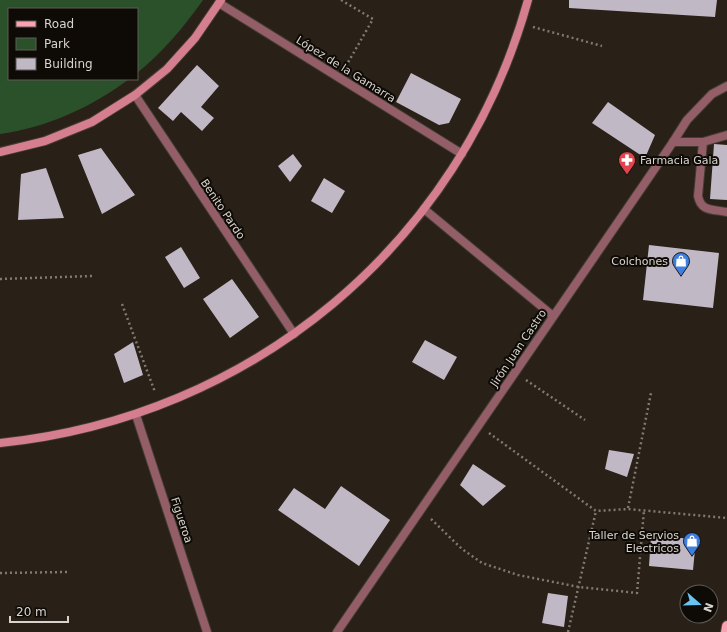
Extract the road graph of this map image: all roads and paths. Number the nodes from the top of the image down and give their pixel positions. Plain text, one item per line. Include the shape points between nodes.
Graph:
1 (341, 0) edge
2 (528, 0) edge
3 (220, 2) edge
4 (521, 23) junction
5 (602, 46) dead end
6 (339, 78) junction
7 (727, 86) edge
8 (135, 95) junction
9 (727, 135) edge
10 (673, 142) junction
11 (703, 142) junction
12 (0, 152) edge
13 (462, 154) junction
14 (424, 209) junction
15 (727, 212) edge
16 (93, 276) dead end
17 (0, 279) edge
18 (122, 304) dead end
19 (553, 316) junction
20 (294, 334) junction
21 (515, 372) junction
22 (651, 393) dead end
23 (161, 406) junction
24 (136, 414) junction
25 (585, 420) dead end
26 (478, 425) junction
27 (0, 443) edge
28 (421, 509) junction
29 (628, 509) junction
30 (644, 510) junction
31 (596, 512) junction
32 (727, 518) edge
33 (68, 572) dead end
34 (0, 573) edge
35 (579, 587) junction
36 (727, 626) edge
37 (207, 632) edge
38 (337, 632) edge
39 (568, 632) edge
40 (726, 632) edge

1 - 6 path via 373,19
2 - 4 street
3 - 6 street, López de la Gamarra
3 - 8 street via 195,38 167,69
4 - 5 path
4 - 13 street via 496,90
6 - 13 street, López de la Gamarra
7 - 10 street, Jirón Juan Castro via 712,94 687,120
8 - 12 street via 92,122 45,141
8 - 20 street, Benito Pardo
9 - 11 street
10 - 11 street
10 - 19 street, Jirón Juan Castro
11 - 15 street via 698,196 700,202 704,208
13 - 14 street
14 - 19 street
14 - 20 street via 364,277
16 - 17 path
18 - 23 path
19 - 21 street, Jirón Juan Castro
20 - 23 street via 229,374
21 - 25 path
21 - 26 street, Jirón Juan Castro
22 - 29 path
23 - 24 street
24 - 27 street via 98,426
24 - 37 street, Figueroa
26 - 28 street, Jirón Juan Castro
26 - 31 path
28 - 35 path via 462,549 482,563 518,575
28 - 38 street, Jirón Juan Castro
29 - 30 path
29 - 31 path
30 - 32 path
30 - 35 path via 637,593
31 - 35 path
33 - 34 path
35 - 39 path
36 - 40 main road

